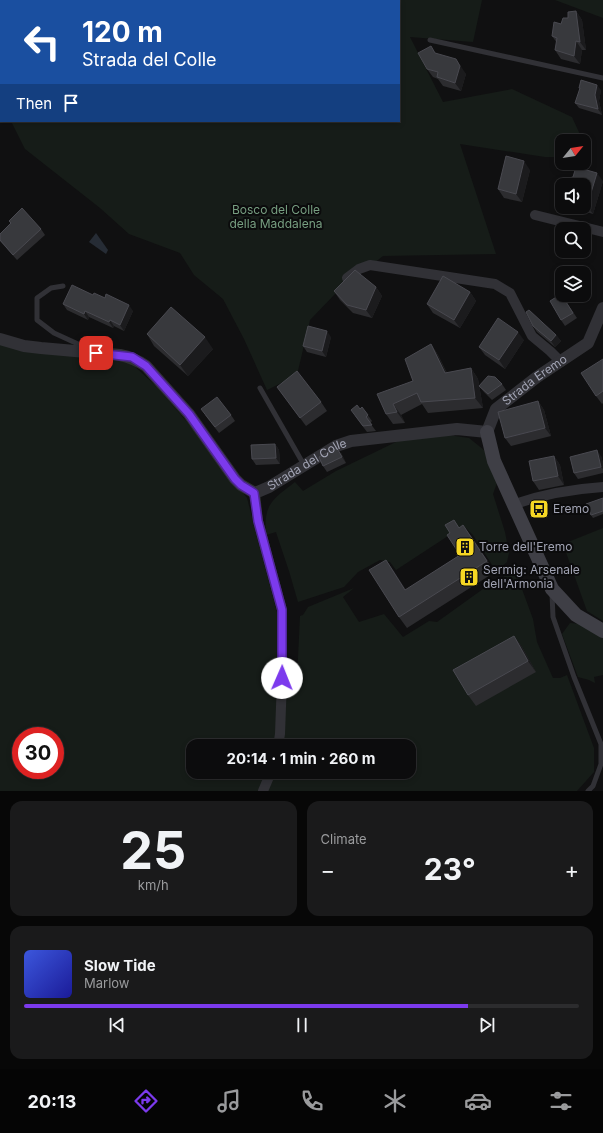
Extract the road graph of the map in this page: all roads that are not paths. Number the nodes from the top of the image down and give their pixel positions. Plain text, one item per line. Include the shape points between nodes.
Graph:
1 (430, 40) dead end
2 (603, 78) edge
3 (535, 215) dead end
4 (603, 232) edge
5 (347, 278) edge
6 (63, 286) dead end
7 (603, 308) edge
8 (0, 339) edge
9 (82, 352) junction
10 (561, 362) junction
11 (260, 388) dead end
12 (487, 432) junction
13 (304, 466) junction
14 (603, 487) edge
15 (254, 493) junction
16 (515, 504) junction
17 (552, 589) junction
18 (603, 631) edge
19 (279, 739) edge
20 (268, 779) edge
21 (263, 791) edge
22 (588, 791) edge

1 - 2 lane
3 - 4 street
5 - 10 street via 370,265 495,284 510,293 532,336
6 - 9 lane via 51,288 36,298 37,320 54,333 78,344
7 - 10 street, Strada Eremo via 588,343
8 - 9 street, Strada del Colle via 24,346
9 - 15 street, Strada del Colle via 132,357 146,366 189,414 235,479
10 - 12 street, Strada Eremo via 496,409
11 - 13 lane
12 - 13 street, Strada del Colle via 457,429 351,441 336,446
12 - 16 main road via 494,461
13 - 15 street, Strada del Colle
14 - 16 street via 576,488 537,496
15 - 19 street via 258,521 282,610
16 - 17 main road
17 - 18 main road via 576,615
17 - 22 lane via 553,617 601,744 601,764 593,786
20 - 21 street

